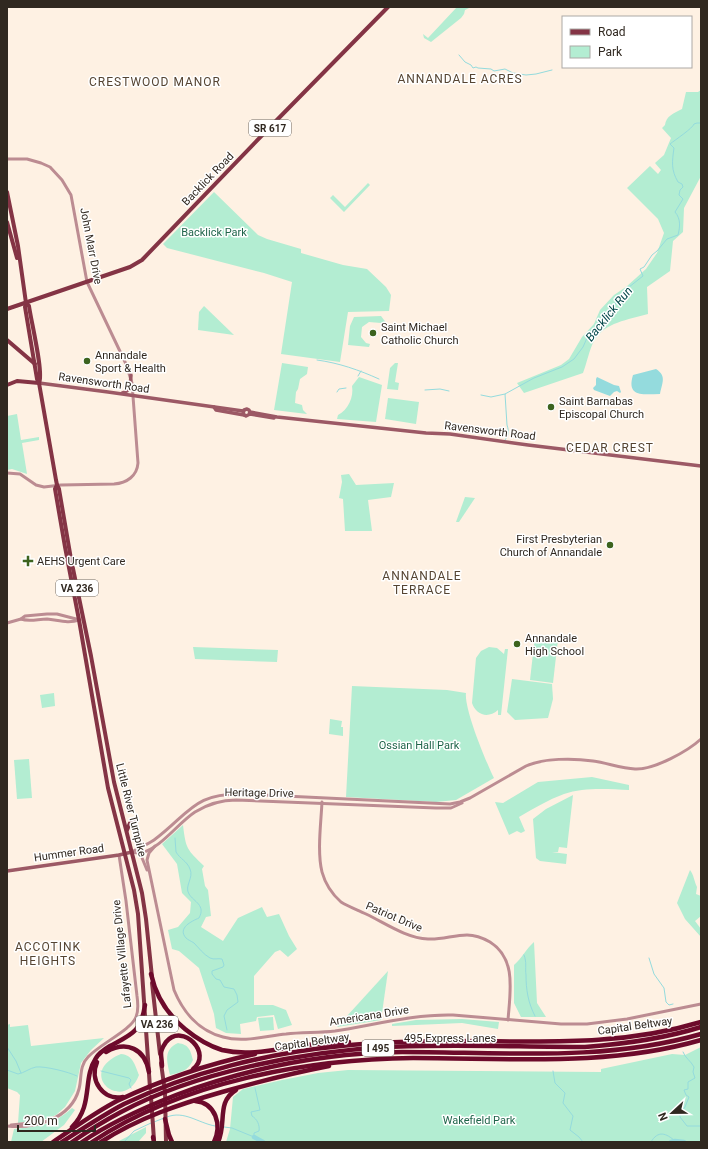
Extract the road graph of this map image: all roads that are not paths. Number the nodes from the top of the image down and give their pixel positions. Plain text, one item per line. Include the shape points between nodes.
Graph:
1 (388, 7) edge
2 (7, 159) edge
3 (7, 192) edge
4 (7, 206) edge
5 (12, 220) junction
6 (7, 222) edge
7 (20, 264) junction
8 (87, 282) junction
9 (26, 303) junction
10 (7, 309) edge
11 (7, 340) edge
12 (35, 364) junction
13 (130, 376) junction
14 (39, 383) junction
15 (7, 385) edge
16 (119, 394) junction
17 (134, 396) junction
18 (244, 413) junction
19 (250, 413) junction
20 (701, 466) edge
21 (7, 473) edge
22 (57, 485) junction
23 (21, 619) junction
24 (82, 620) junction
25 (7, 623) edge
26 (701, 739) edge
27 (322, 798) junction
28 (322, 804) junction
29 (415, 805) junction
30 (137, 820) dead end
31 (127, 833) junction
32 (155, 846) junction
33 (132, 852) junction
34 (140, 853) junction
35 (125, 854) junction
36 (119, 855) junction
37 (7, 871) edge
38 (150, 878) junction
39 (151, 974) junction
40 (701, 1004) edge
41 (145, 1005) junction
42 (508, 1020) junction
43 (701, 1022) edge
44 (701, 1027) edge
45 (701, 1034) edge
46 (701, 1040) edge
47 (391, 1042) junction
48 (263, 1052) junction
49 (362, 1060) junction
50 (162, 1066) junction
51 (149, 1072) junction
52 (182, 1074) junction
53 (257, 1082) junction
54 (135, 1094) junction
55 (185, 1103) junction
56 (165, 1119) joint
57 (7, 1125) edge
58 (167, 1131) junction
59 (218, 1139) edge
60 (60, 1140) edge
61 (154, 1140) edge
62 (53, 1142) edge
63 (72, 1142) edge
64 (82, 1142) edge
65 (92, 1142) edge
66 (102, 1142) edge
67 (166, 1142) edge
68 (172, 1142) edge
69 (214, 1142) edge

1 - 8 main road, Backlick Road / SR 617 via 144,258 130,267
2 - 8 street, John Marr Drive via 26,159 41,163 58,174 66,184 72,199
3 - 5 main road, Little River Turnpike / VA 236
4 - 5 main road
5 - 7 main road, Little River Turnpike / VA 236
6 - 7 main road, Little River Turnpike / VA 236
7 - 9 main road, Little River Turnpike / VA 236
8 - 9 main road, Backlick Road / SR 617
8 - 13 street, John Marr Drive
9 - 10 main road, Backlick Road / SR 617
9 - 12 main road, Little River Turnpike / VA 236 via 25,311
9 - 14 main road, Little River Turnpike / VA 236 via 39,362
11 - 12 main road
12 - 14 main road, Little River Turnpike / VA 236
13 - 16 main road via 130,388
13 - 17 street, John Marr Drive
14 - 15 main road via 17,381
14 - 16 main road, Ravensworth Road
14 - 22 main road, Little River Turnpike / VA 236
16 - 17 main road, Ravensworth Road
17 - 18 main road, Ravensworth Road
17 - 22 street, John Marr Drive via 138,463 132,478 121,483
18 - 19 main road, Ravensworth Road via 246,416
18 - 19 main road, Ravensworth Road via 246,409
19 - 20 main road, Ravensworth Road via 268,418 450,434
21 - 22 street via 20,474 40,486
22 - 24 main road, Little River Turnpike / VA 236
23 - 24 street via 67,622
23 - 24 street via 25,616 51,614
23 - 25 street
24 - 31 main road, Little River Turnpike / VA 236
24 - 35 main road, Little River Turnpike / VA 236 via 107,784
26 - 29 street, Heritage Drive via 684,752 645,768 580,760 535,763 451,808
27 - 28 street, Patriot Drive
27 - 29 street, Heritage Drive
27 - 33 street, Heritage Drive via 235,794 210,797 191,807 154,840
28 - 29 street, Heritage Drive
28 - 32 street, Heritage Drive via 236,800 217,802 196,812
28 - 42 street, Patriot Drive via 321,867 326,882 335,896 352,908 416,937 435,939 468,935 492,944 504,956 510,968
30 - 31 main road via 128,825
31 - 33 main road, Little River Turnpike / VA 236
32 - 34 street, Heritage Drive
32 - 38 street, Americana Drive via 147,857
33 - 34 street
33 - 35 main road, Hummer Road
33 - 39 main road, Little River Turnpike / VA 236 via 144,903
34 - 38 street, Americana Drive
35 - 36 main road, Hummer Road
35 - 41 main road, Little River Turnpike / VA 236 via 138,914
36 - 37 main road, Hummer Road
36 - 57 street, Lafayette Village Drive via 137,996 137,1014 131,1025 86,1059 78,1092 69,1107 53,1119 27,1126
38 - 42 street, Americana Drive via 177,997 192,1019 215,1034 245,1039 333,1031 435,1015
39 - 48 highway via 164,1008 202,1042 223,1050
39 - 50 main road, Little River Turnpike / VA 236
40 - 42 street, Americana Drive via 601,1023 561,1024
41 - 51 main road, Little River Turnpike / VA 236
41 - 60 highway via 142,1021 137,1029 96,1058 81,1115
43 - 47 highway, Capital Beltway / I 495 via 634,1037 587,1042
44 - 63 highway, 495 Express Lanes / I 495 via 662,1037 617,1044 570,1047 388,1047 279,1060 170,1090 121,1111
45 - 64 highway, 495 Express Lanes / I 495 via 662,1044 606,1052 387,1053 338,1056 291,1063 238,1075 164,1100 124,1117
46 - 49 highway, I 495 via 658,1050 599,1058
47 - 48 highway via 324,1043
47 - 60 highway, Capital Beltway / I 495 via 303,1051 214,1071 159,1089 124,1104
48 - 52 highway
49 - 53 highway
49 - 65 highway, I 495 via 278,1071 212,1088 142,1114
50 - 52 highway via 161,1053 168,1040 177,1036 186,1037 195,1043 200,1058 197,1066
50 - 56 main road, Little River Turnpike / VA 236
51 - 54 highway via 144,1056 125,1047 102,1055 96,1064 95,1076 101,1090 114,1098
51 - 61 main road, Little River Turnpike / VA 236
52 - 54 highway
53 - 55 highway
53 - 59 highway via 230,1095 223,1106
54 - 60 highway via 94,1115
55 - 59 highway via 202,1102 212,1109 216,1116
55 - 66 highway via 113,1134
56 - 58 highway
58 - 67 main road
58 - 68 highway
59 - 69 highway
60 - 62 highway

